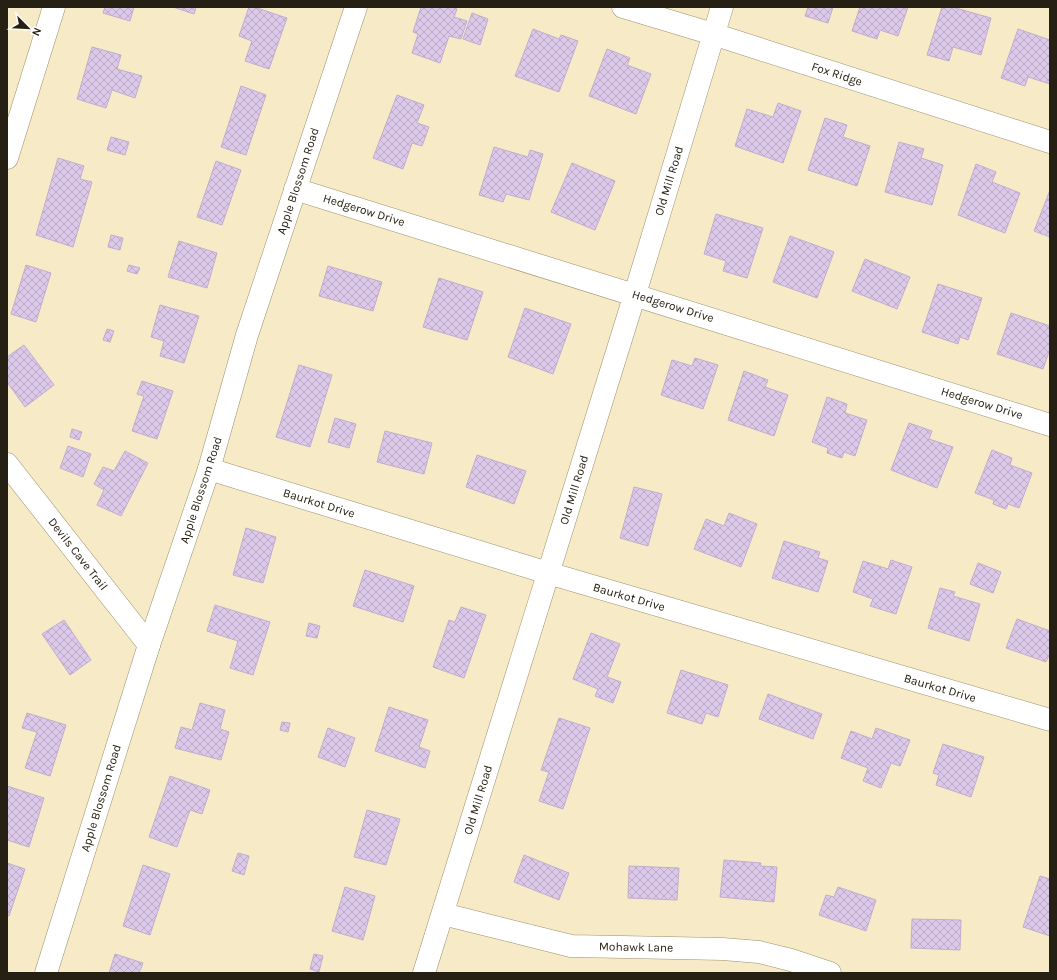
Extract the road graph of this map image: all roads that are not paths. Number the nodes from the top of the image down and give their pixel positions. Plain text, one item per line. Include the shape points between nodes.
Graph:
1 (54, 7) edge
2 (356, 7) edge
3 (623, 7) edge
4 (722, 7) edge
5 (713, 34) junction
6 (1050, 142) edge
7 (7, 158) edge
8 (296, 189) junction
9 (635, 294) junction
10 (1050, 425) edge
11 (7, 464) edge
12 (209, 469) junction
13 (548, 573) junction
14 (149, 644) junction
15 (1050, 720) edge
16 (443, 914) junction
17 (46, 973) edge
18 (424, 973) edge
19 (830, 973) edge

1 - 7 street
2 - 8 street, Apple Blossom Road
3 - 5 street, Fox Ridge
4 - 5 street, Old Mill Road
5 - 6 street, Fox Ridge
5 - 9 street, Old Mill Road
8 - 9 street, Hedgerow Drive
8 - 12 street, Apple Blossom Road via 247,335
9 - 10 street, Hedgerow Drive
9 - 13 street, Old Mill Road
11 - 14 street, Devils Cave Trail
12 - 13 street, Baurkot Drive
12 - 14 street, Apple Blossom Road
13 - 15 street, Baurkot Drive
13 - 16 street, Old Mill Road
14 - 17 street, Apple Blossom Road
16 - 18 street, Old Mill Road
16 - 19 street, Mohawk Lane via 571,946 759,952

